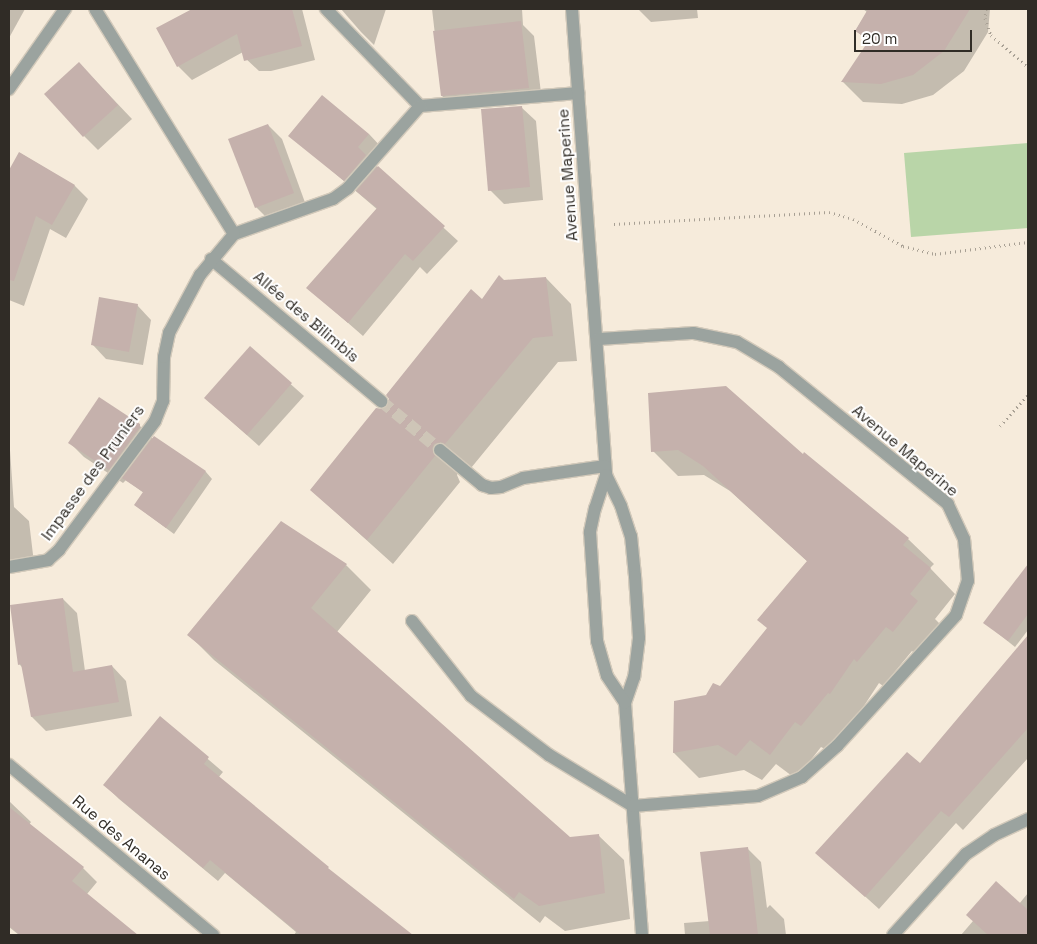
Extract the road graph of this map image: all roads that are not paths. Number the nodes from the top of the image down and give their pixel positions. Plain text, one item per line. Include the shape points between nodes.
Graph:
1 (66, 9) edge
2 (96, 9) edge
3 (326, 9) edge
4 (572, 9) edge
5 (9, 88) edge
6 (578, 93) junction
7 (420, 106) junction
8 (234, 234) junction
9 (211, 259) junction
10 (597, 339) junction
11 (381, 400) tunnel mouth
12 (440, 450) tunnel mouth
13 (606, 470) junction
14 (9, 567) edge
15 (412, 621) dead end
16 (625, 703) junction
17 (9, 765) edge
18 (633, 806) junction
19 (1028, 819) edge
20 (213, 935) edge
21 (642, 935) edge
22 (893, 935) edge

1 - 5 street
2 - 8 street
3 - 7 street
4 - 6 street, Avenue Maperine
6 - 7 street
6 - 10 street, Avenue Maperine
7 - 8 street, Impasse des Pruniers via 348,188 333,199
8 - 9 street, Impasse des Pruniers
9 - 11 street, Allée des Bilimbis
9 - 14 street, Impasse des Pruniers via 169,333 164,356 163,401 155,421 59,550 48,560
10 - 13 street, Avenue Maperine
10 - 18 street, Avenue Maperine via 693,333 737,342 779,367 948,504 964,539 968,581 956,616 837,746 802,777 758,796
12 - 13 street via 490,488 522,478
13 - 16 street, Avenue Maperine via 631,536 635,576 639,638 634,677
13 - 16 street, Avenue Maperine via 590,532 597,641 607,676
15 - 18 street via 471,696 549,755
16 - 18 street, Avenue Maperine
17 - 20 street, Rue des Ananas
18 - 21 street, Avenue Maperine
19 - 22 street via 994,835 966,854

